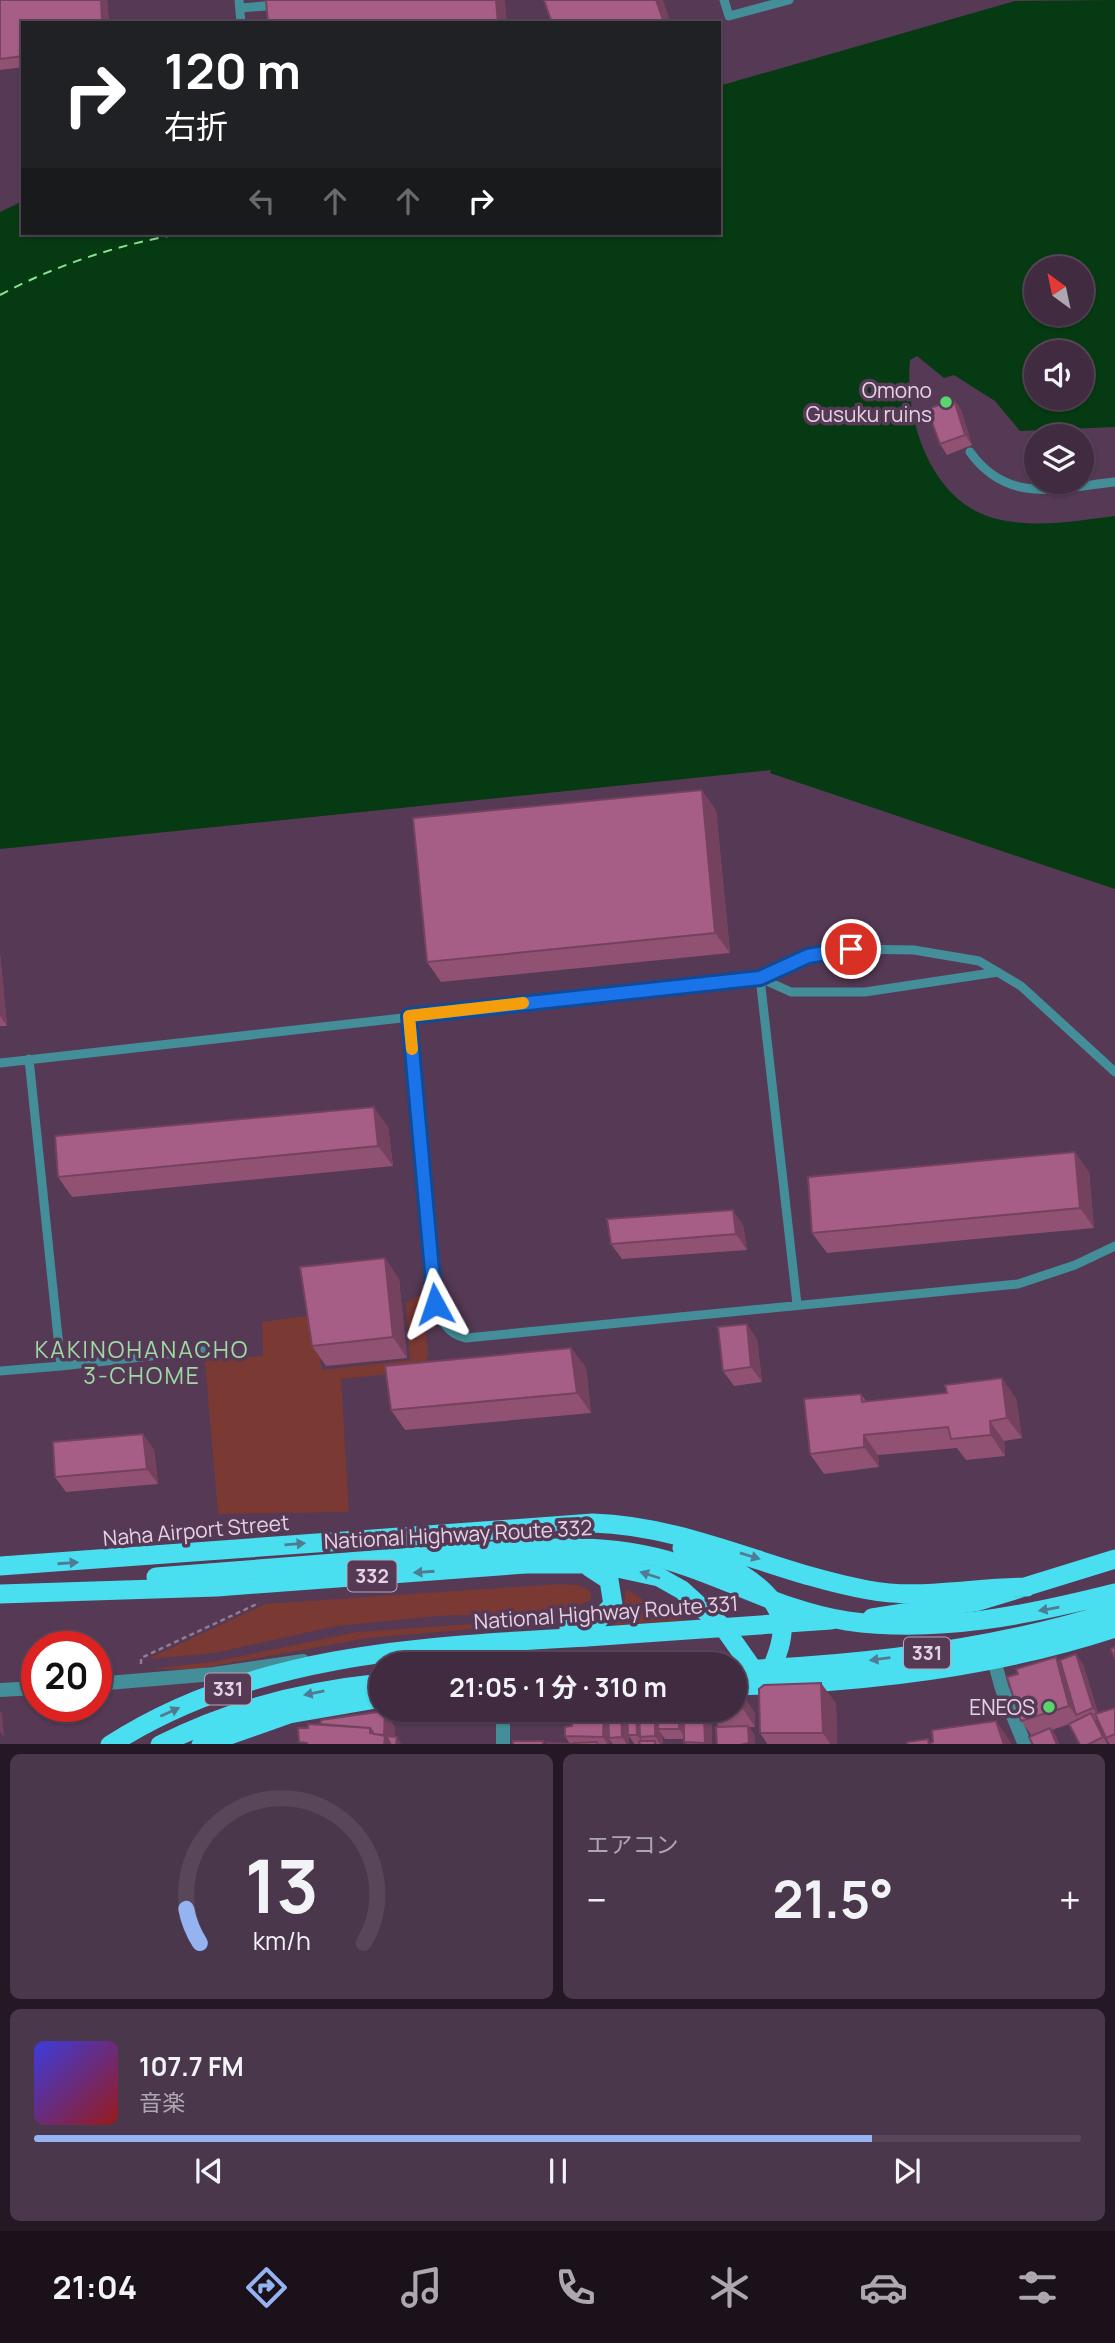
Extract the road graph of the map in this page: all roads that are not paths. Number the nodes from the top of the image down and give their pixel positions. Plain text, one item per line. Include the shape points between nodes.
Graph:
1 (724, 0) edge
2 (789, 0) edge
3 (295, 3) edge
4 (240, 4) edge
5 (970, 452) dead end
6 (1115, 482) edge
7 (998, 972) junction
8 (760, 978) junction
9 (409, 1016) junction
10 (29, 1059) junction
11 (0, 1063) edge
12 (1115, 1072) edge
13 (1115, 1246) edge
14 (797, 1304) junction
15 (205, 1350) dead end
16 (61, 1366) junction
17 (0, 1371) edge
18 (563, 1524) junction
19 (1115, 1559) edge
20 (579, 1564) junction
21 (0, 1566) edge
22 (1027, 1587) junction
23 (0, 1593) edge
24 (1115, 1593) edge
25 (1003, 1594) junction
26 (1115, 1611) edge
27 (782, 1623) junction
28 (724, 1628) junction
29 (1115, 1628) edge
30 (492, 1642) junction
31 (354, 1656) junction
32 (994, 1660) junction
33 (747, 1669) edge
34 (112, 1683) edge
35 (369, 1685) edge
36 (747, 1688) edge
37 (21, 1689) edge
38 (0, 1690) edge
39 (766, 1692) junction
40 (369, 1701) edge
41 (503, 1722) edge
42 (112, 1744) edge
43 (162, 1744) edge
44 (204, 1744) edge
45 (503, 1744) edge
46 (1025, 1744) edge

1 - 2 lane via 729,16
3 - 4 lane
5 - 6 lane via 988,474 1012,487 1031,490
7 - 8 lane via 865,992 791,992
7 - 8 lane via 979,961 914,950 851,949 808,956
7 - 12 lane via 1021,986
8 - 9 lane
8 - 14 lane
9 - 10 lane
9 - 14 lane via 435,1304 448,1331 466,1338
10 - 11 lane
10 - 16 lane
13 - 14 lane via 1018,1284
15 - 16 lane
16 - 17 lane
21 -> 18 highway, Naha Airport Street / 332
18 -> 22 highway, National Highway Route 332 / 332 via 623,1524 674,1533 883,1593
18 - 27 highway via 642,1536 715,1561 765,1593
19 - 22 highway, National Highway Route 331 / 331
20 -> 23 highway, National Highway Route 332 / 332 via 217,1587
28 -> 20 highway, National Highway Route 332 / 332 via 682,1590 659,1577
20 - 30 highway via 609,1580 614,1601 606,1615 591,1625
22 - 25 highway, National Highway Route 331 / 331
24 -> 23 highway, National Highway Route 332 / 332, bridge via 968,1622 880,1624 791,1608 676,1563 623,1551 562,1547
25 - 27 highway, National Highway Route 331 / 331 via 889,1616
25 - 32 highway via 977,1612 975,1632
26 -> 33 highway, 331, bridge via 1037,1633 943,1650 858,1662
27 - 28 highway, National Highway Route 331 / 331
27 - 39 highway
28 - 30 highway, National Highway Route 331 / 331
28 - 39 highway, National Highway Route 332 / 332
29 - 32 highway, 331
30 - 31 highway, National Highway Route 331 / 331
31 - 34 street
42 -> 31 highway, National Highway Route 331 / 331 via 154,1719 237,1685
32 - 39 highway, 331
32 - 46 street
35 -> 43 highway, 331 via 258,1706
36 - 39 highway, 331
37 - 38 street
40 - 44 highway, 331 via 289,1714
41 - 45 street

